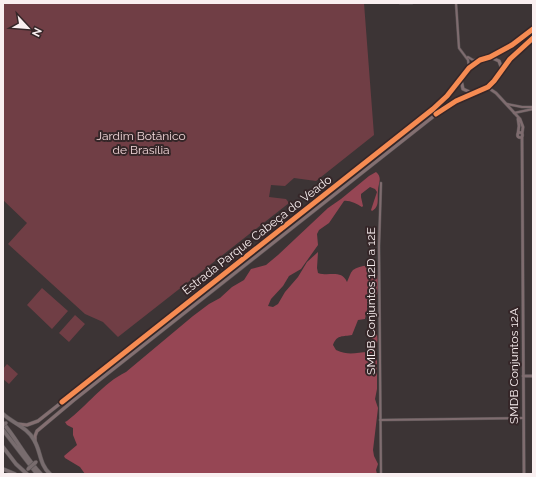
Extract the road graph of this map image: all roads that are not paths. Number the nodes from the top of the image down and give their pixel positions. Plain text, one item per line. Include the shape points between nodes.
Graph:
1 (400, 3) edge
2 (412, 3) edge
3 (456, 3) edge
4 (533, 29) edge
5 (533, 38) edge
6 (467, 57) junction
7 (490, 57) junction
8 (480, 60) junction
9 (469, 68) junction
10 (502, 68) junction
11 (461, 80) junction
12 (494, 81) junction
13 (482, 89) junction
14 (472, 93) junction
15 (496, 93) junction
16 (506, 104) junction
17 (533, 108) edge
18 (514, 113) junction
19 (518, 116) junction
20 (518, 133) junction
21 (522, 135) junction
22 (519, 138) junction
23 (522, 147) junction
24 (381, 183) dead end
25 (144, 337) junction
26 (140, 340) junction
27 (148, 341) junction
28 (144, 345) junction
29 (523, 376) junction
30 (533, 376) edge
31 (3, 414) edge
32 (524, 418) junction
33 (380, 420) junction
34 (4, 424) edge
35 (16, 424) junction
36 (3, 430) edge
37 (35, 442) junction
38 (3, 447) edge
39 (5, 454) edge
40 (39, 455) junction
41 (3, 469) edge
42 (22, 469) junction
43 (15, 474) edge
44 (27, 474) edge
45 (37, 474) edge
46 (41, 474) edge
47 (50, 474) edge
48 (381, 474) edge
49 (524, 474) edge

1 - 2 street
3 - 6 street via 459,48
4 - 7 main road
5 - 10 main road
6 - 8 street
6 - 9 street
7 - 8 main road
7 - 10 main road via 500,61
8 - 9 main road
9 - 11 main road, Estrada Parque Cabeça do Veado
10 - 12 main road
11 - 14 main road via 463,89
11 - 25 main road, Estrada Parque Cabeça do Veado via 440,103 400,136
12 - 13 main road, Estrada Parque Cabeça do Veado
12 - 15 street
13 - 14 main road, Estrada Parque Cabeça do Veado
13 - 15 street via 490,89
14 - 27 main road, Estrada Parque Cabeça do Veado via 439,112
15 - 16 street
16 - 17 street
16 - 18 street
17 - 18 street
18 - 19 street
19 - 20 street
19 - 21 street, SMDB Conjuntos 12A via 522,125
20 - 21 street
20 - 22 street
21 - 22 street
21 - 23 street, SMDB Conjuntos 12A
22 - 23 street
23 - 29 street, SMDB Conjuntos 12A
24 - 33 street, SMDB Conjuntos 12D a 12E
25 - 26 main road, Estrada Parque Cabeça do Veado
25 - 27 main road
26 - 28 main road
26 - 35 main road, Estrada Parque Cabeça do Veado via 38,422
27 - 28 main road, Estrada Parque Cabeça do Veado
28 - 37 main road, Estrada Parque Cabeça do Veado via 41,426 35,436
29 - 30 street
29 - 32 street, SMDB Conjuntos 12A
31 - 35 highway
32 - 33 street
32 - 49 street, SMDB Conjuntos 12A
33 - 48 street, SMDB Conjuntos 12D a 12E
34 - 35 highway
34 - 46 highway
35 - 37 highway via 28,432
36 - 45 highway
37 - 40 highway
38 - 39 highway
39 - 42 highway
40 - 42 highway, bridge via 28,469
40 - 47 highway via 42,465
41 - 43 highway
42 - 44 highway

